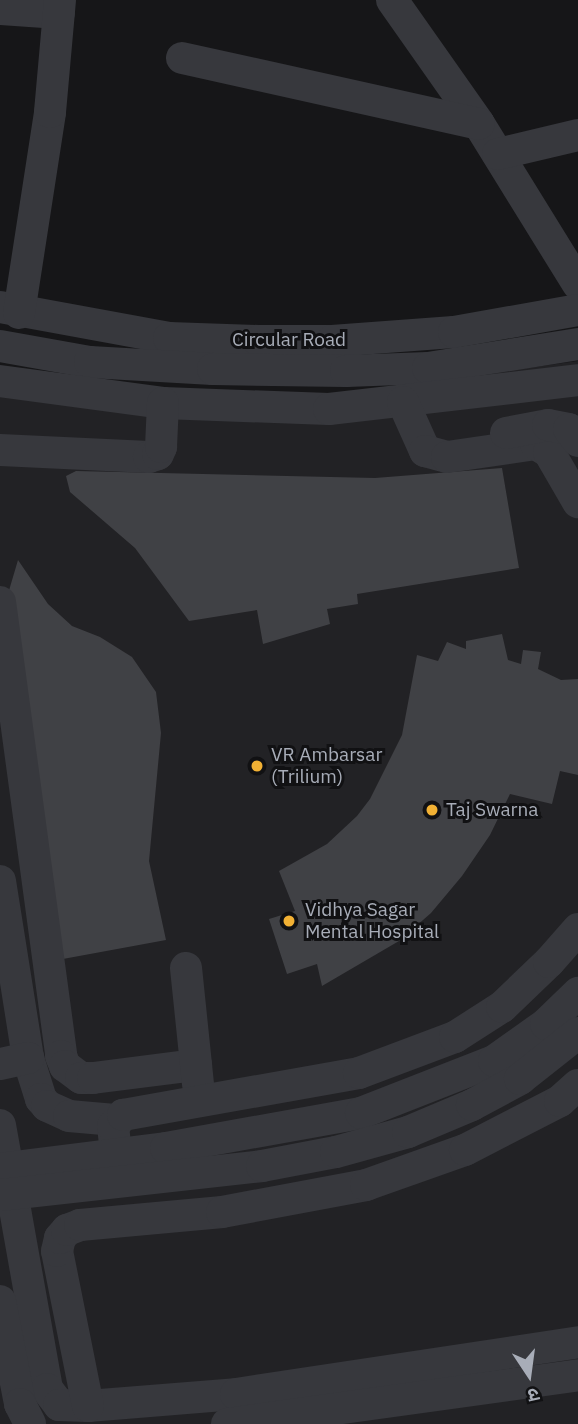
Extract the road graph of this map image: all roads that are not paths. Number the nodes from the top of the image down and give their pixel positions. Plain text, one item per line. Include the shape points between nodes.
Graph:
1 (391, 0) edge
2 (60, 7) edge
3 (0, 9) edge
4 (182, 58) dead end
5 (479, 124) junction
6 (578, 135) edge
7 (498, 154) junction
8 (578, 284) edge
9 (9, 310) edge
10 (578, 310) edge
11 (578, 344) edge
12 (0, 346) edge
13 (458, 364) junction
14 (578, 380) edge
15 (0, 381) edge
16 (464, 395) junction
17 (416, 401) junction
18 (163, 402) junction
19 (578, 441) edge
20 (0, 450) edge
21 (578, 502) edge
22 (0, 602) edge
23 (0, 881) edge
24 (578, 929) edge
25 (186, 968) dead end
26 (578, 993) edge
27 (578, 1033) edge
28 (14, 1061) edge
29 (196, 1065) junction
30 (578, 1085) edge
31 (201, 1103) junction
32 (115, 1120) junction
33 (0, 1125) edge
34 (117, 1154) junction
35 (5, 1181) edge
36 (0, 1301) edge
37 (578, 1342) edge
38 (578, 1375) edge
39 (53, 1401) junction
40 (88, 1406) junction
41 (25, 1415) edge
42 (237, 1416) edge

1 - 5 street
2 - 3 street
2 - 9 street via 50,112
4 - 5 street
5 - 7 street
6 - 7 street
7 - 8 street
9 - 10 street, Circular Road via 169,338 332,341 454,332
11 - 13 street, Circular Road
12 - 13 street, Circular Road via 90,362 212,369 357,371
13 - 16 street
14 - 16 street
15 - 18 street
16 - 17 street
17 - 18 street via 329,409
17 - 19 street via 439,438 448,443 548,425 569,429
17 - 21 street via 421,447 432,455 447,457 536,444 549,452
18 - 20 street via 161,447 149,457
22 - 29 street via 65,1066 81,1078 93,1078
23 - 28 street
24 - 31 street via 502,1007 432,1048 359,1073
25 - 29 street
26 - 34 street via 546,1024 494,1061 361,1113
27 - 35 street via 520,1079 472,1105 408,1132 336,1152 261,1166
28 - 32 street via 47,1106 69,1116
29 - 31 street
30 - 40 street via 560,1101 465,1150 366,1185 222,1212 67,1230 58,1251
31 - 32 street
32 - 34 street
33 - 35 street
34 - 35 street
35 - 39 street
36 - 41 street
37 - 42 street
38 - 42 street
39 - 40 street via 69,1407
39 - 41 street
40 - 42 street

